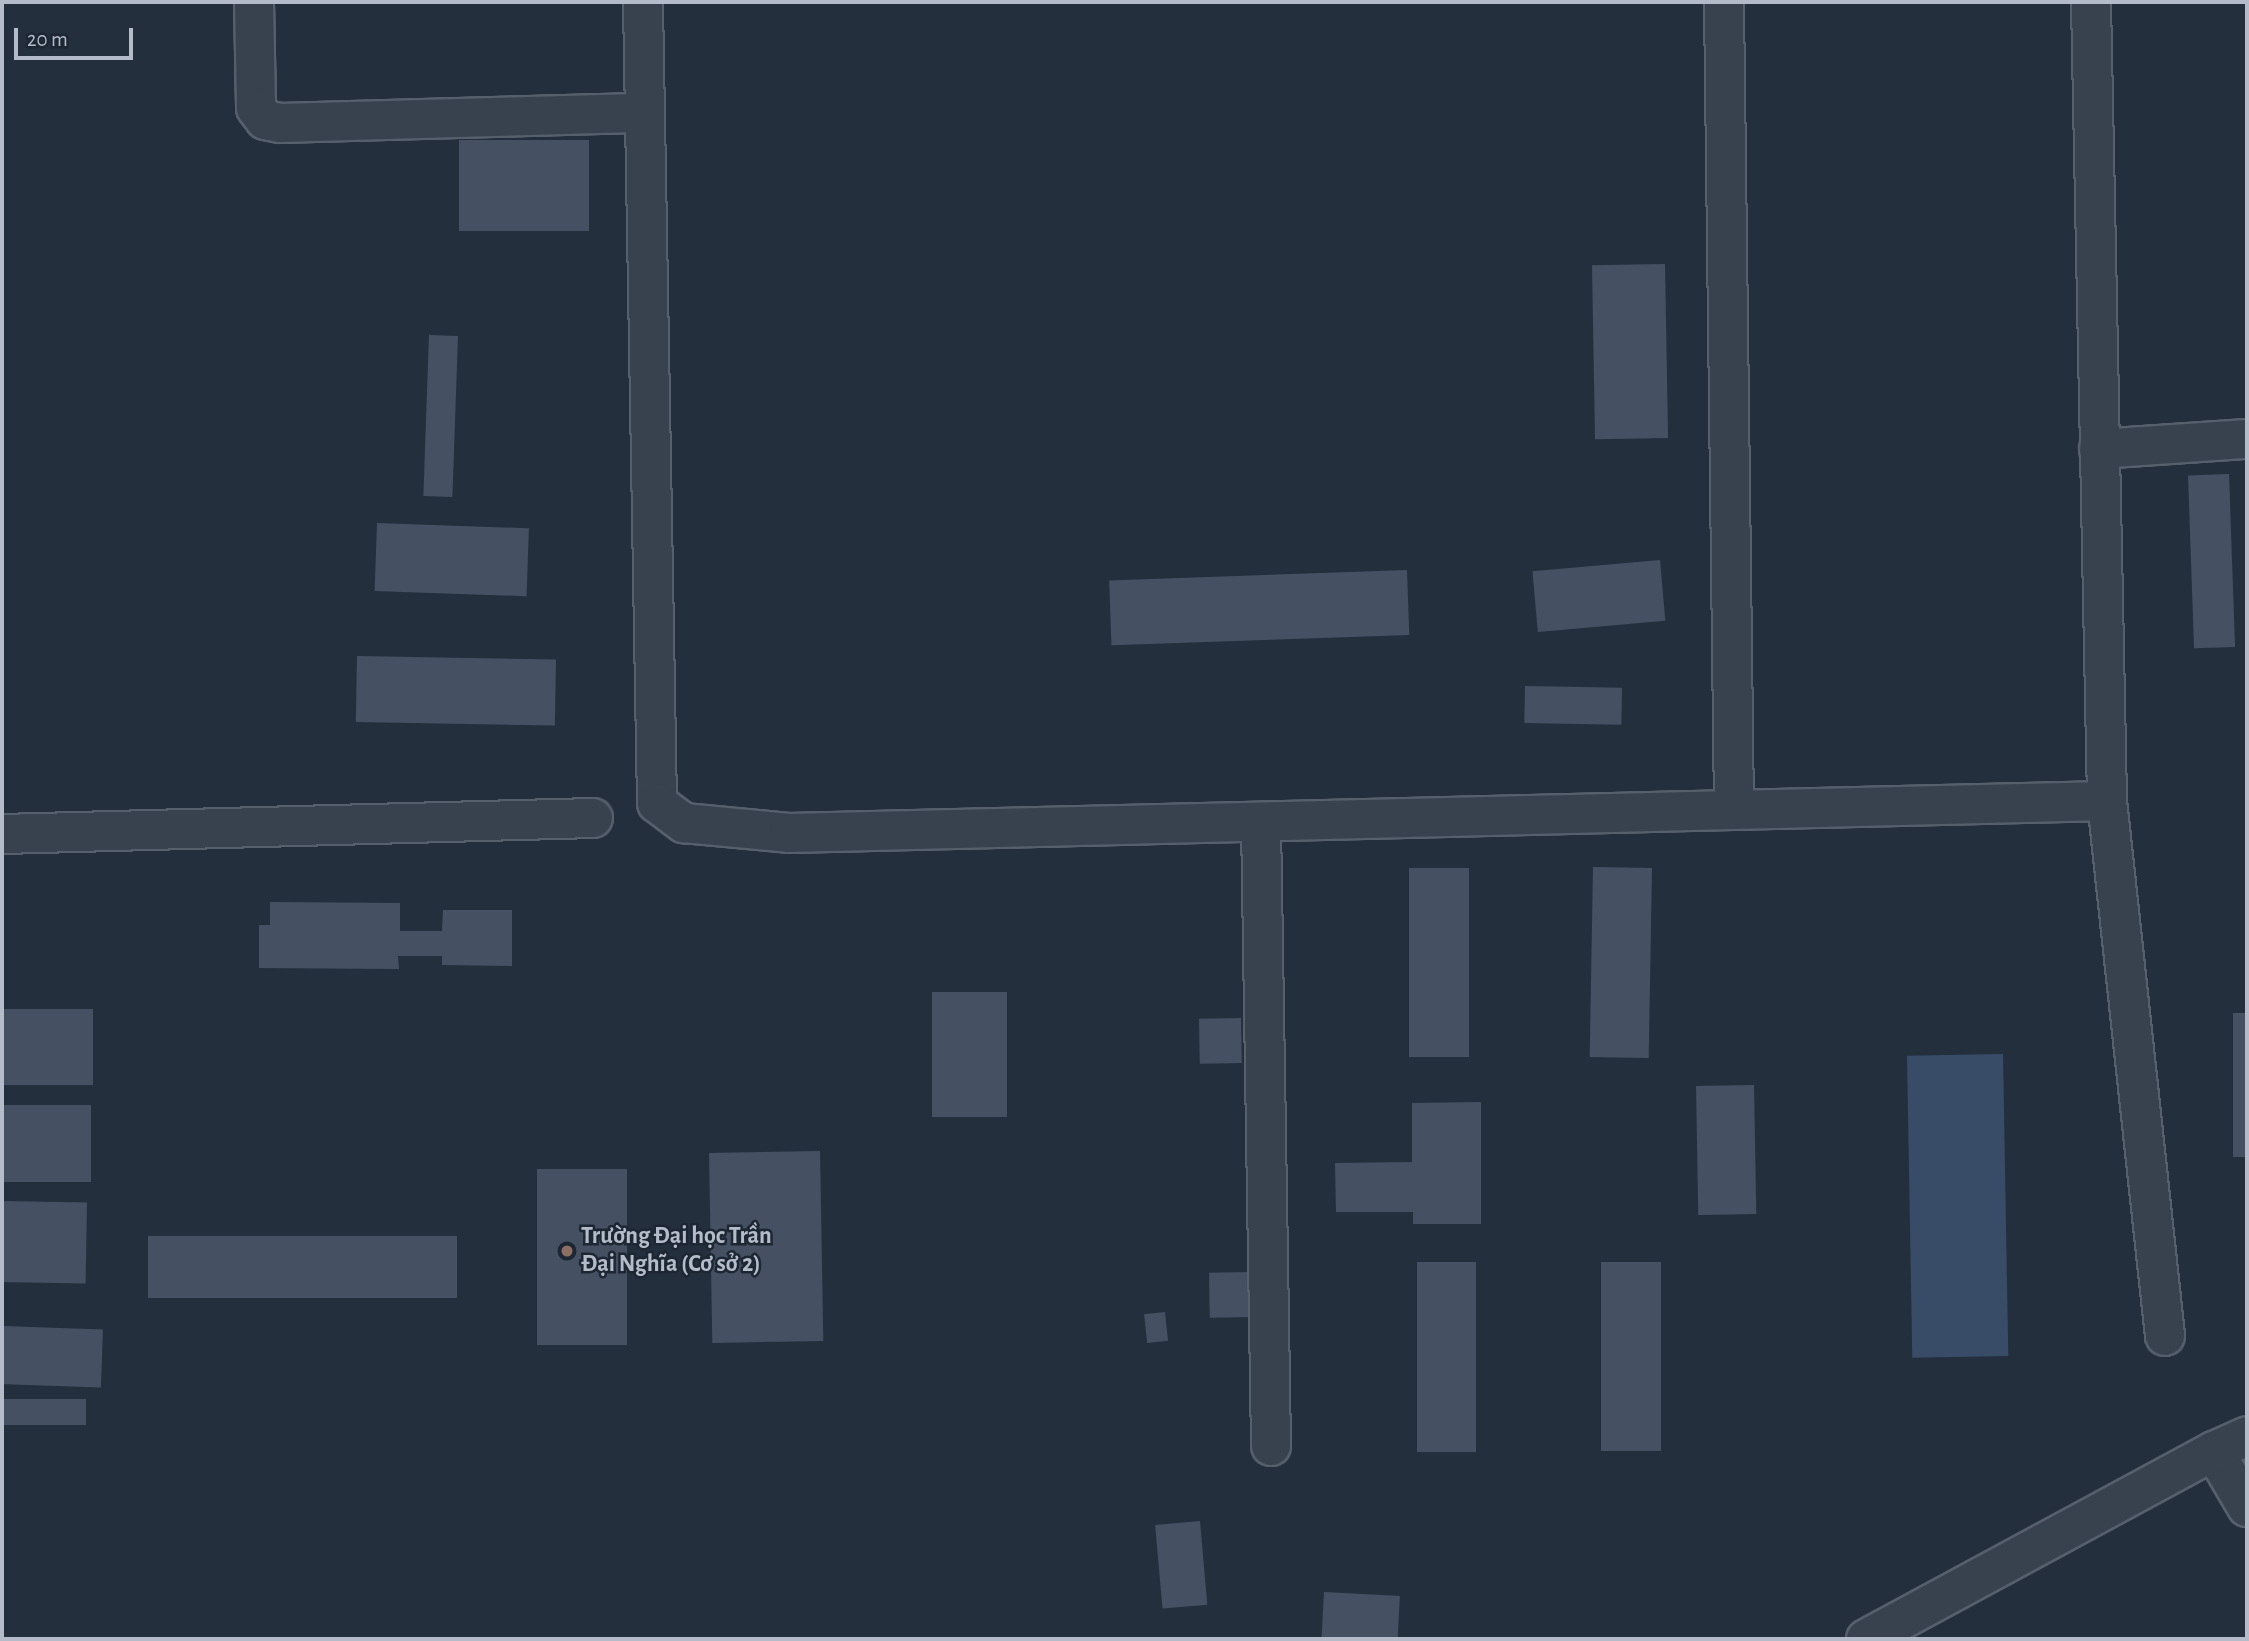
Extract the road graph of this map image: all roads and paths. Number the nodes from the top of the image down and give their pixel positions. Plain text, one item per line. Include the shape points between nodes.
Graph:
1 (254, 2) edge
2 (643, 2) edge
3 (1724, 2) edge
4 (2091, 2) edge
5 (644, 113) junction
6 (2247, 439) edge
7 (2099, 449) junction
8 (2107, 801) junction
9 (1734, 810) junction
10 (593, 818) dead end
11 (1261, 822) junction
12 (2, 834) edge
13 (2165, 1336) dead end
14 (2230, 1443) edge
15 (1270, 1446) dead end
16 (2247, 1507) edge
17 (1866, 1639) edge

1 - 5 street via 256,108 265,120
2 - 5 street
3 - 9 street
4 - 7 street
5 - 11 street via 657,803 684,823 789,834
6 - 7 street
7 - 8 street
8 - 9 street
8 - 13 street
9 - 11 street
10 - 12 street
11 - 15 street
14 - 16 street
14 - 17 street

